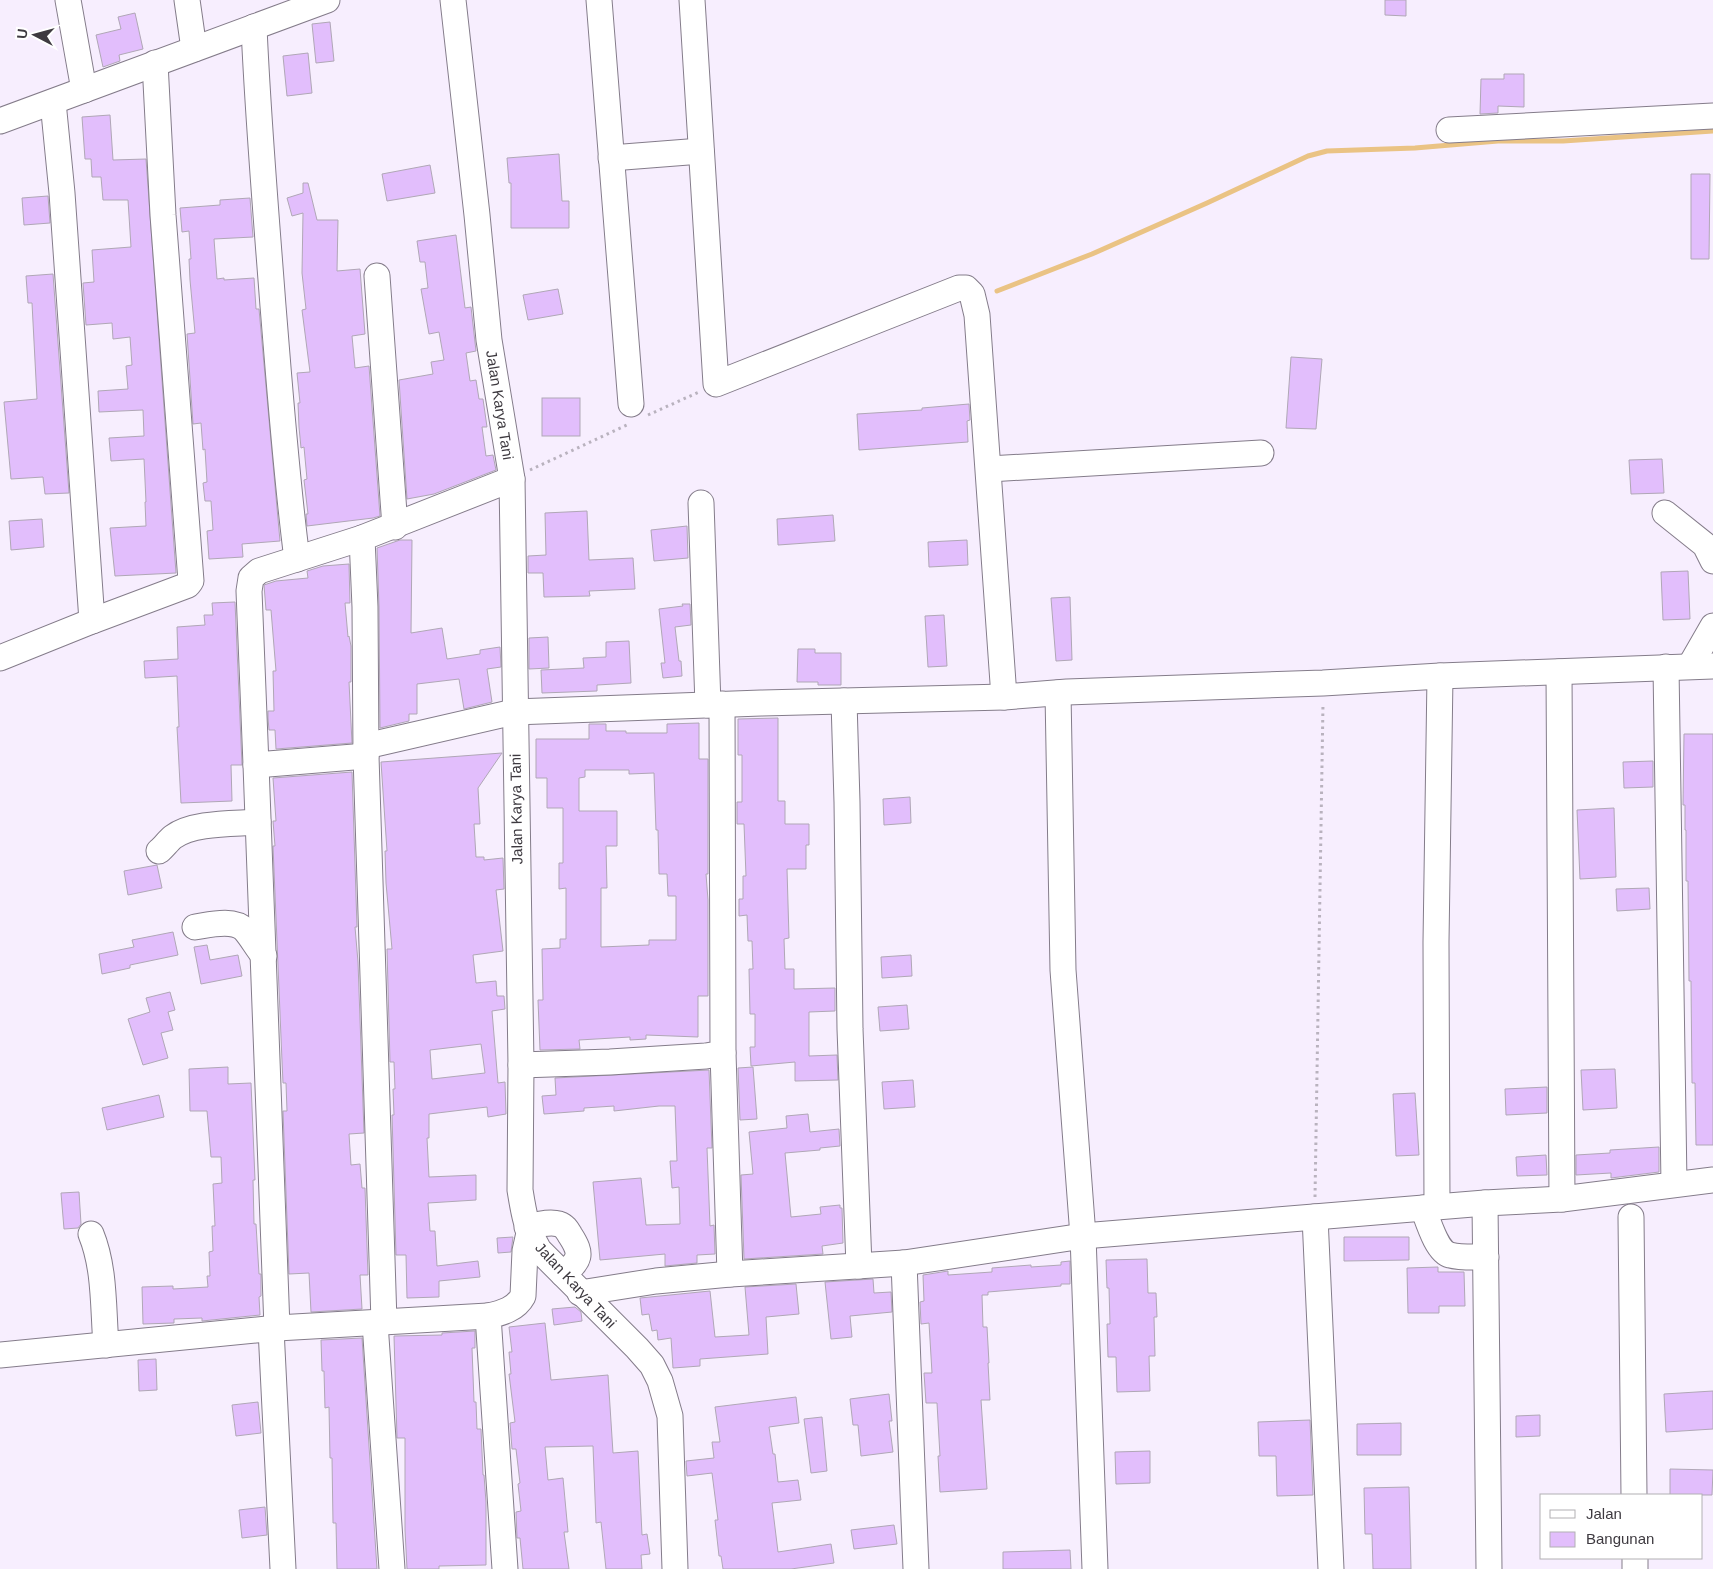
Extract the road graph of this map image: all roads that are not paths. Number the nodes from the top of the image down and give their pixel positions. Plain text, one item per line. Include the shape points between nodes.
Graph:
1 (68, 0) edge
2 (187, 0) edge
3 (327, 0) edge
4 (453, 0) edge
5 (599, 0) edge
6 (692, 0) edge
7 (285, 7) edge
8 (254, 27) junction
9 (194, 49) junction
10 (155, 64) junction
11 (84, 90) junction
12 (53, 102) junction
13 (1713, 116) edge
14 (0, 121) edge
15 (1449, 130) dead end
16 (701, 150) junction
17 (611, 158) junction
18 (377, 276) dead end
19 (637, 414) road end
20 (1261, 453) dead end
21 (989, 469) junction
22 (512, 479) junction
23 (701, 503) dead end
24 (1665, 513) dead end
25 (395, 527) junction
26 (362, 538) junction
27 (297, 559) junction
28 (1713, 561) edge
29 (92, 621) junction
30 (1713, 626) edge
31 (0, 658) edge
32 (1690, 666) edge
33 (1558, 672) junction
34 (1440, 676) junction
35 (1058, 693) junction
36 (1004, 696) junction
37 (844, 701) junction
38 (715, 705) junction
39 (514, 712) junction
40 (366, 751) junction
41 (256, 765) junction
42 (258, 822) junction
43 (159, 851) dead end
44 (195, 927) dead end
45 (264, 956) junction
46 (723, 1053) junction
47 (520, 1065) junction
48 (1713, 1180) edge
49 (1674, 1184) junction
50 (1562, 1199) junction
51 (1486, 1203) junction
52 (1430, 1208) junction
53 (1315, 1217) junction
54 (1631, 1217) dead end
55 (528, 1230) junction
56 (91, 1234) dead end
57 (1083, 1236) junction
58 (1486, 1257) junction
59 (904, 1263) junction
60 (859, 1266) junction
61 (563, 1274) junction
62 (730, 1274) junction
63 (580, 1293) junction
64 (488, 1316) junction
65 (380, 1323) junction
66 (274, 1329) junction
67 (106, 1345) junction
68 (0, 1355) edge
69 (1634, 1494) edge
70 (282, 1569) edge
71 (392, 1569) edge
72 (505, 1569) edge
73 (675, 1569) edge
74 (916, 1569) edge
75 (1095, 1569) edge
76 (1330, 1569) edge
77 (1489, 1569) edge

1 - 11 street
2 - 9 street
3 - 7 street
4 - 22 street, Jalan Karya Tani via 489,340
5 - 17 street
6 - 16 street
7 - 8 street
8 - 9 street
8 - 27 street via 278,376
9 - 10 street
10 - 11 street
10 - 29 street via 163,215 192,576 188,585
11 - 12 street
12 - 14 street
12 - 29 street
13 - 15 street
16 - 17 street
16 - 21 street via 716,384 966,288 972,294 976,315
17 - 19 street
18 - 25 street
20 - 21 street
21 - 36 street
22 - 25 street
22 - 39 street, Jalan Karya Tani
23 - 38 street
24 - 28 street via 1705,545
25 - 26 street
26 - 27 street
26 - 40 street
27 - 41 street via 259,571 249,583
29 - 31 street
30 - 32 street
32 - 33 street
32 - 49 street
33 - 34 street
33 - 50 street
34 - 35 street
34 - 52 street
35 - 36 street
35 - 57 street via 1063,970
36 - 37 street
37 - 38 street
37 - 60 street via 850,1029
38 - 39 street
38 - 46 street
39 - 40 street
39 - 47 street, Jalan Karya Tani
40 - 41 street
40 - 65 street via 382,1221
41 - 42 street
42 - 43 street via 189,829 174,836
42 - 45 street
44 - 45 street via 231,924 243,928
45 - 66 street
46 - 47 street via 620,1062
46 - 62 street
47 - 55 street, Jalan Karya Tani via 520,1190
48 - 49 street
49 - 50 street
50 - 51 street
51 - 52 street
51 - 58 street
52 - 53 street
52 - 58 street via 1434,1236 1444,1253
53 - 57 street
53 - 76 street
54 - 69 street
55 - 61 street, Jalan Karya Tani via 539,1250
55 - 61 street via 550,1223 566,1228 579,1255 576,1263
55 - 64 street via 523,1296 513,1307
56 - 67 street via 100,1265
57 - 59 street
57 - 75 street
58 - 77 street
59 - 60 street
59 - 74 street
60 - 62 street
61 - 63 street, Jalan Karya Tani
62 - 63 street
63 - 73 street, Jalan Karya Tani via 637,1348 652,1365 660,1381 670,1416
64 - 65 street
64 - 72 street
65 - 66 street
65 - 71 street
66 - 67 street
66 - 70 street
67 - 68 street

